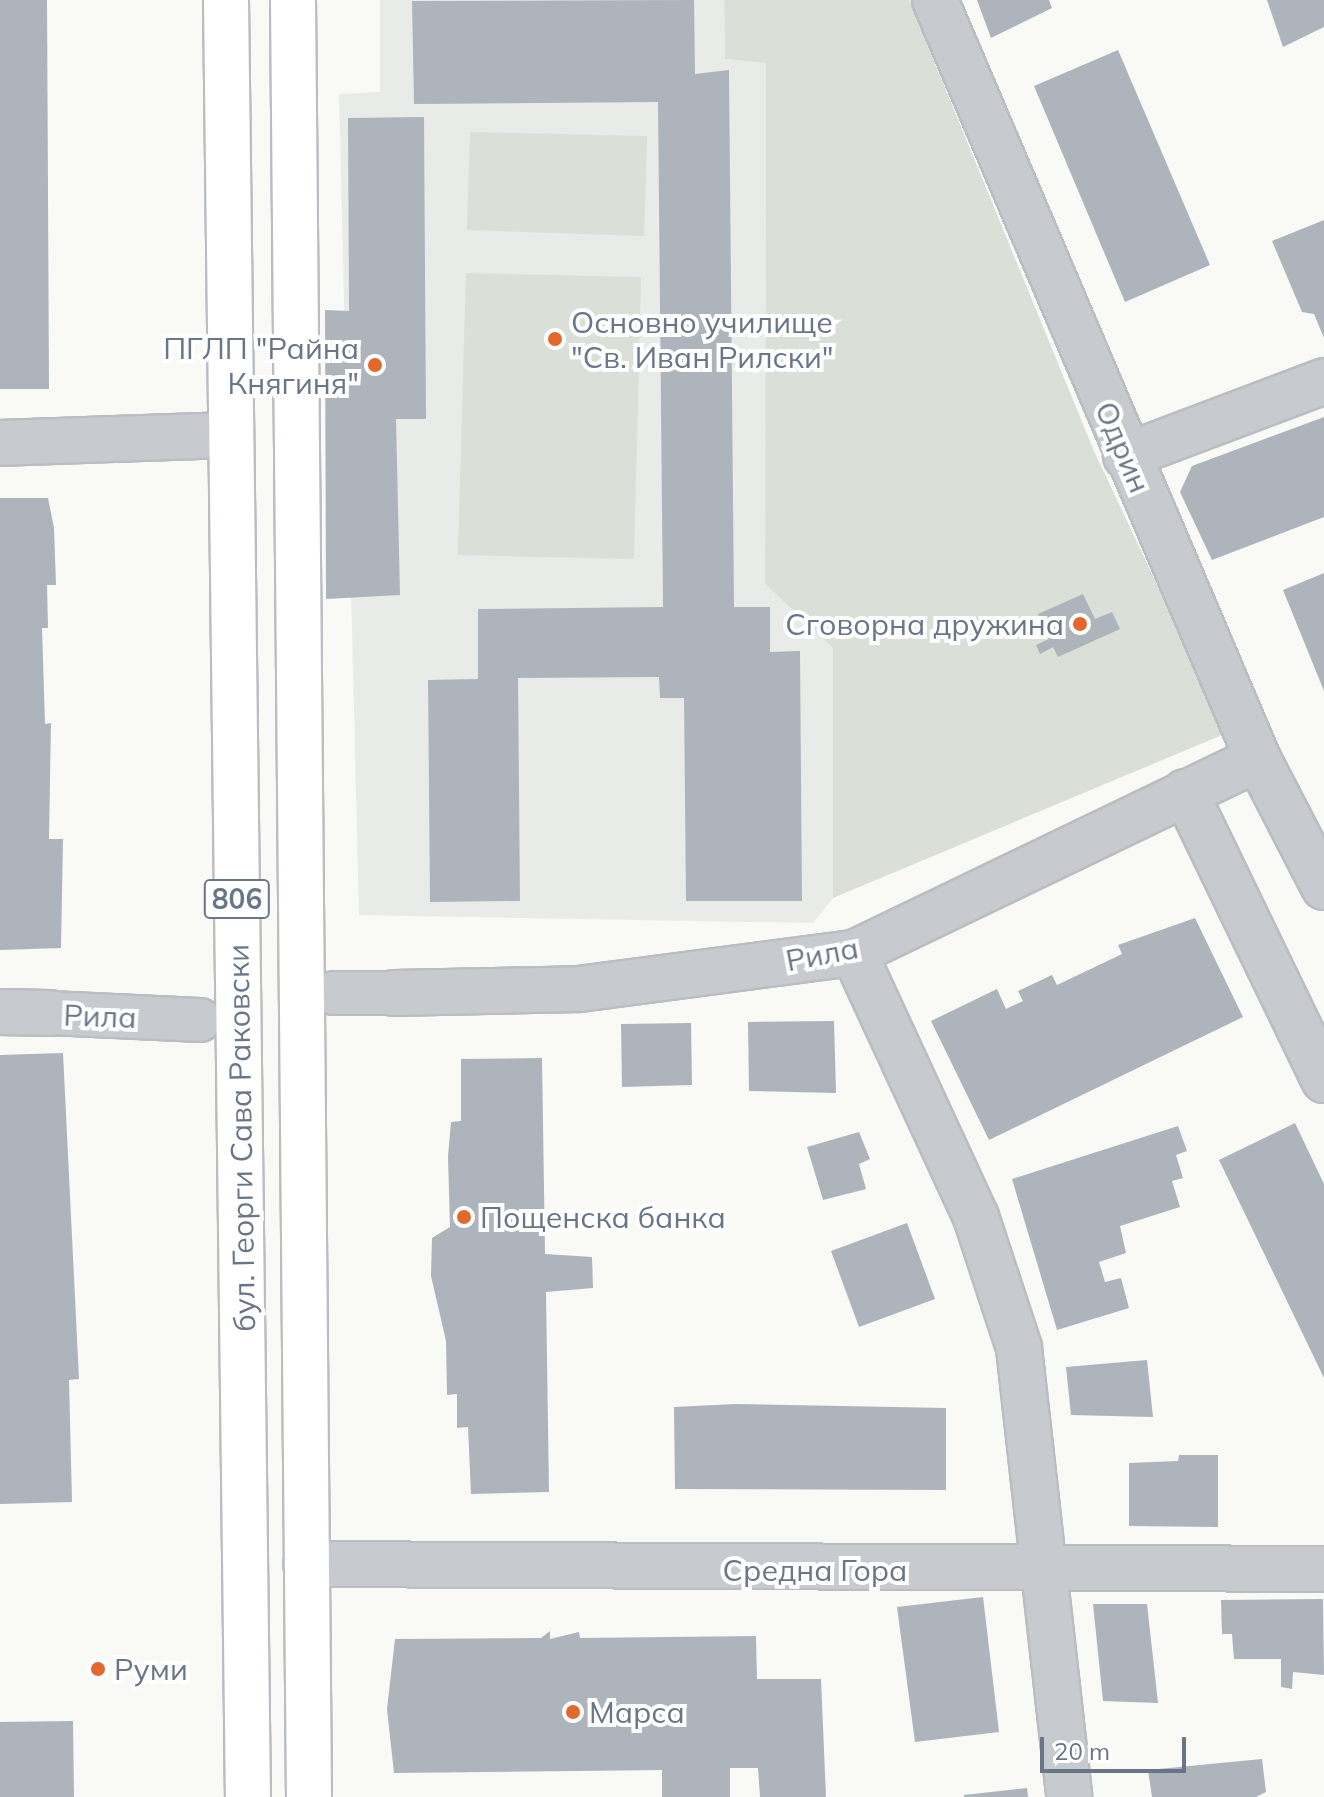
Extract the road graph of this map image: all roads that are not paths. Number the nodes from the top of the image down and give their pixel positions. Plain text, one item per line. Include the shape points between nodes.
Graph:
1 (226, 0) edge
2 (293, 0) edge
3 (935, 0) edge
4 (1324, 381) edge
5 (229, 435) junction
6 (0, 443) edge
7 (1126, 456) junction
8 (1258, 759) junction
9 (1185, 792) junction
10 (1324, 885) edge
11 (854, 953) junction
12 (334, 993) dead end
13 (394, 993) joint
14 (0, 1012) edge
15 (50, 1013) joint
16 (200, 1020) dead end
17 (1324, 1080) edge
18 (306, 1564) junction
19 (1042, 1568) junction
20 (1324, 1569) edge
21 (248, 1797) edge
22 (309, 1797) edge
23 (1069, 1797) edge

1 - 5 main road, бул. Георги Сава Раковски / 806
2 - 18 main road, бул. Георги Сава Раковски / 806
3 - 7 street, Одрин
4 - 7 street
5 - 6 street
5 - 21 main road, бул. Георги Сава Раковски / 806
7 - 8 street, Одрин
8 - 9 street, Рила
8 - 10 street, Одрин
9 - 11 street, Рила
9 - 17 street
11 - 13 street, Рила via 579,989
11 - 19 street via 976,1217 1019,1348
12 - 13 street
14 - 15 street, Рила
15 - 16 street, Рила
18 - 19 street, Средна Гора
18 - 22 main road, бул. Георги Сава Раковски / 806
19 - 20 street, Средна Гора
19 - 23 street

